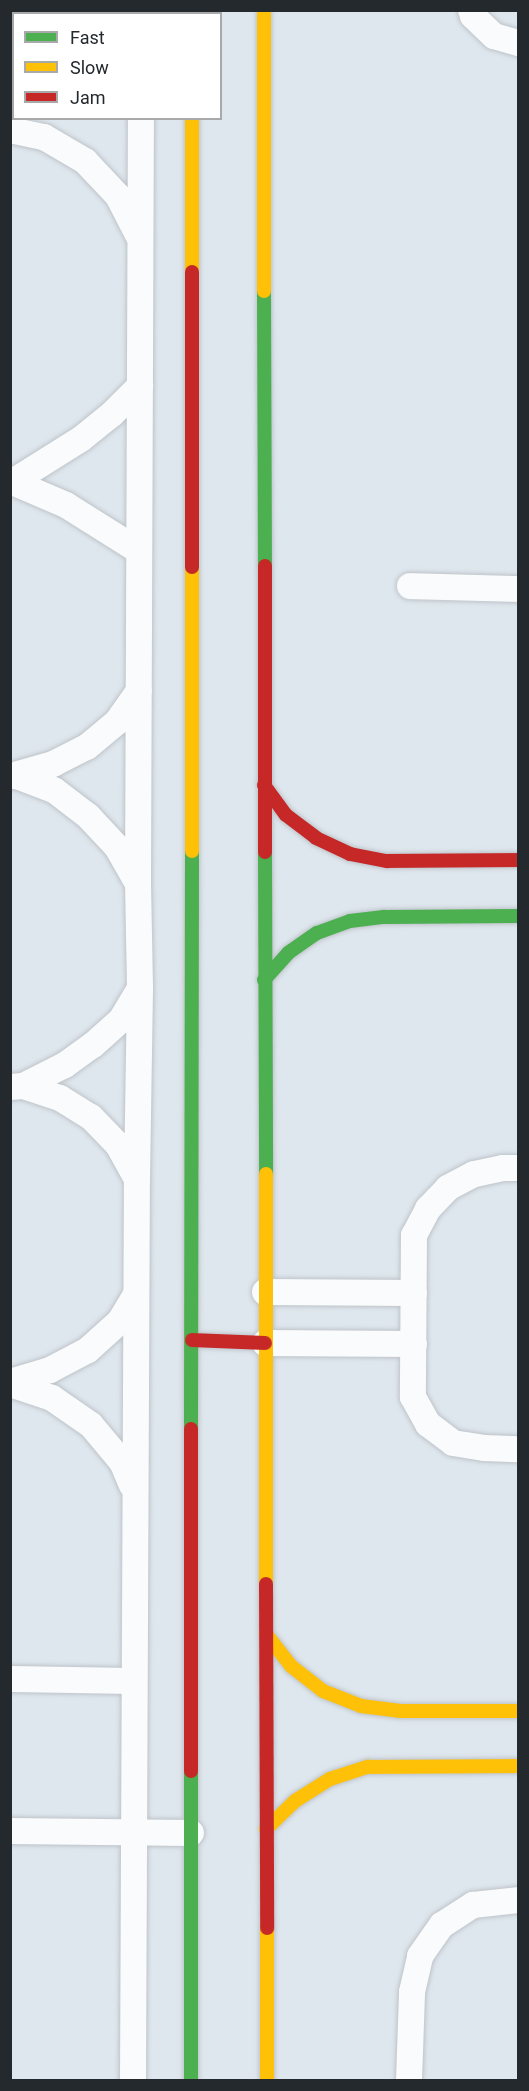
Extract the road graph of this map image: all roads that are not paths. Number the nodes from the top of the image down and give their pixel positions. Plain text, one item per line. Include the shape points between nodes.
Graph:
1 (264, 10) edge
2 (471, 10) edge
3 (519, 43) edge
4 (141, 120) edge
5 (192, 120) edge
6 (10, 130) edge
7 (141, 239) junction
8 (140, 386) junction
9 (12, 481) edge
10 (139, 551) junction
11 (410, 586) dead end
12 (519, 588) edge
13 (138, 692) junction
14 (14, 776) edge
15 (264, 785) junction
16 (519, 860) edge
17 (138, 884) junction
18 (519, 916) edge
19 (264, 980) junction
20 (140, 987) junction
21 (17, 1086) edge
22 (519, 1168) edge
23 (137, 1180) junction
24 (265, 1292) junction
25 (414, 1293) junction
26 (136, 1294) junction
27 (192, 1340) junction
28 (265, 1343) junction
29 (414, 1344) junction
30 (10, 1383) edge
31 (519, 1449) edge
32 (135, 1493) junction
33 (266, 1634) junction
34 (10, 1679) edge
35 (134, 1682) junction
36 (519, 1711) edge
37 (519, 1766) edge
38 (266, 1829) junction
39 (10, 1831) edge
40 (134, 1833) junction
41 (191, 1833) junction
42 (519, 1900) edge
43 (133, 2080) edge
44 (191, 2080) edge
45 (267, 2080) edge
46 (409, 2080) edge

1 - 15 street
2 - 3 street via 472,16 494,36
4 - 7 street
5 - 27 street
6 - 7 street via 44,137 85,161 118,196
7 - 8 street
8 - 9 street via 81,439
8 - 10 street
9 - 10 street via 66,505
10 - 13 street
11 - 12 street
13 - 14 street via 117,722 87,747 53,764
13 - 17 street
14 - 17 street via 54,790 88,816 117,847
15 - 16 street via 286,814 316,838 350,854 387,861
15 - 19 street
17 - 20 street
18 - 19 street via 350,921 316,933 288,953
19 - 24 street
20 - 21 street via 121,1020 93,1045 65,1065
20 - 23 street
21 - 23 street via 60,1098 91,1117 118,1145
22 - 25 street via 474,1174 448,1188 428,1209 414,1235
23 - 26 street
24 - 25 street
24 - 28 street
25 - 29 street
26 - 30 street via 120,1321 88,1350 50,1370
26 - 32 street
27 - 28 street
27 - 41 street
28 - 29 street
28 - 33 street
29 - 31 street via 413,1397 428,1424 453,1443
30 - 32 street via 52,1398 91,1425 122,1462
32 - 35 street
33 - 36 street via 291,1666 323,1691 361,1706 401,1711
33 - 38 street
34 - 35 street
35 - 40 street
37 - 38 street via 368,1767 330,1779 295,1801
38 - 45 street
39 - 40 street
40 - 41 street
40 - 43 street
41 - 44 street
42 - 46 street via 473,1905 442,1925 420,1956 412,1992

